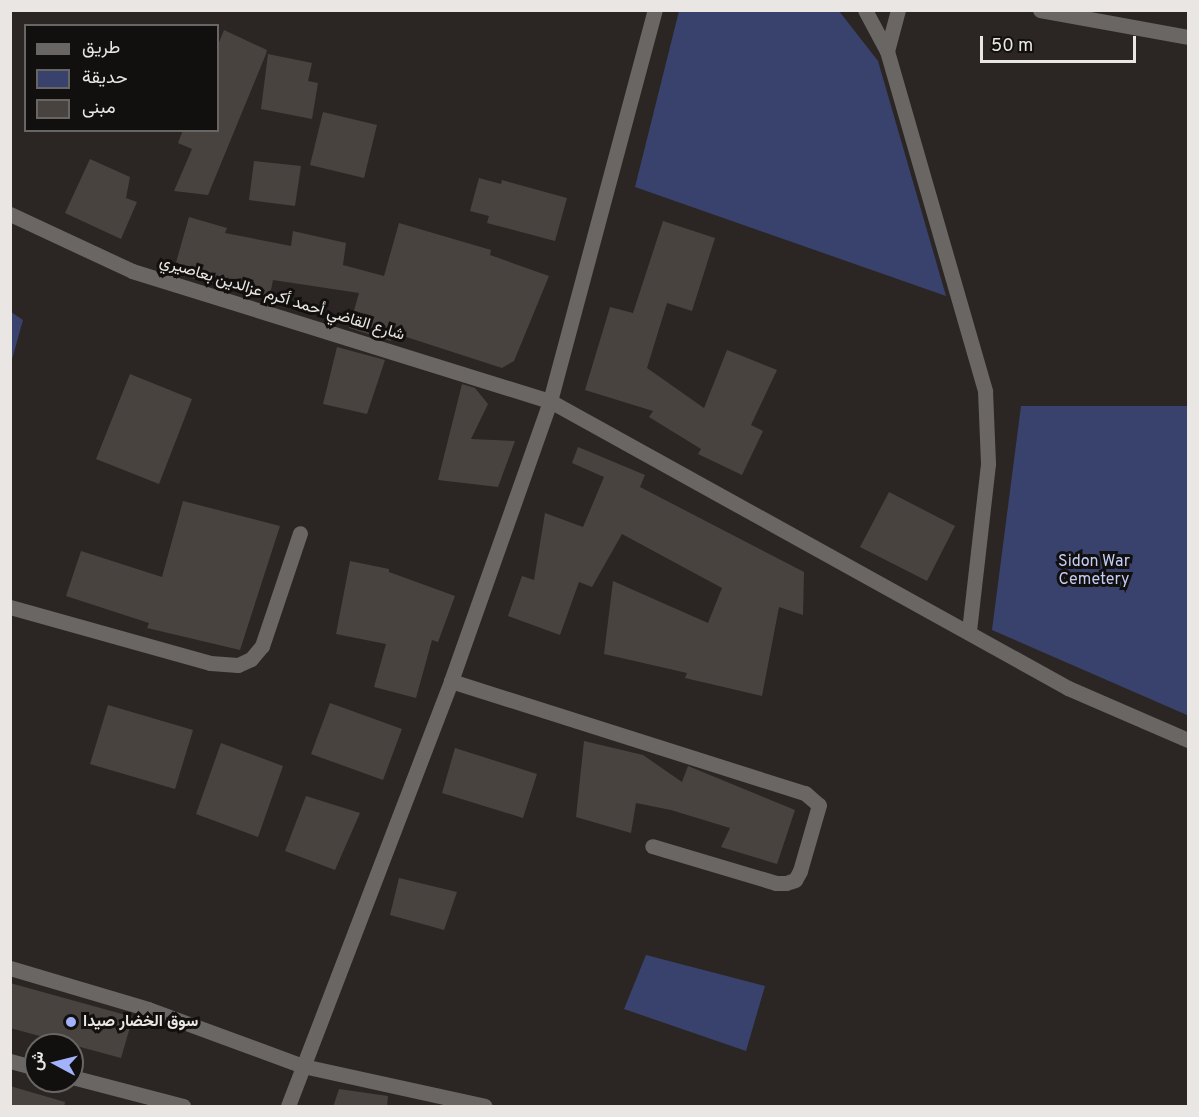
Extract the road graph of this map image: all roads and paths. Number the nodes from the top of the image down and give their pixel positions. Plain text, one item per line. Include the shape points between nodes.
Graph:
1 (655, 10) edge
2 (865, 10) edge
3 (898, 10) edge
4 (1040, 10) edge
5 (1188, 37) edge
6 (887, 51) junction
7 (10, 214) edge
8 (550, 401) junction
9 (300, 533) dead end
10 (10, 607) edge
11 (969, 632) junction
12 (451, 681) junction
13 (1188, 740) edge
14 (652, 846) dead end
15 (10, 968) edge
16 (303, 1066) junction
17 (84, 1080) edge
18 (183, 1107) edge
19 (288, 1107) edge
20 (485, 1107) edge

1 - 8 street
2 - 6 street
3 - 6 street
4 - 5 street
6 - 11 street via 985,391 988,464
7 - 8 street, شارع القاضي أحمد أكرم عزالدين بعاصيري via 132,271
8 - 11 street, شارع القاضي أحمد أكرم عزالدين بعاصيري via 807,547
8 - 12 street
9 - 10 street via 262,646 251,659 238,665 210,663
11 - 13 street, شارع القاضي أحمد أكرم عزالدين بعاصيري via 1068,688
12 - 14 street via 805,793 819,805 800,870 795,880 786,883
12 - 16 street
15 - 16 street via 148,1009
16 - 19 street
16 - 20 street
17 - 18 street

